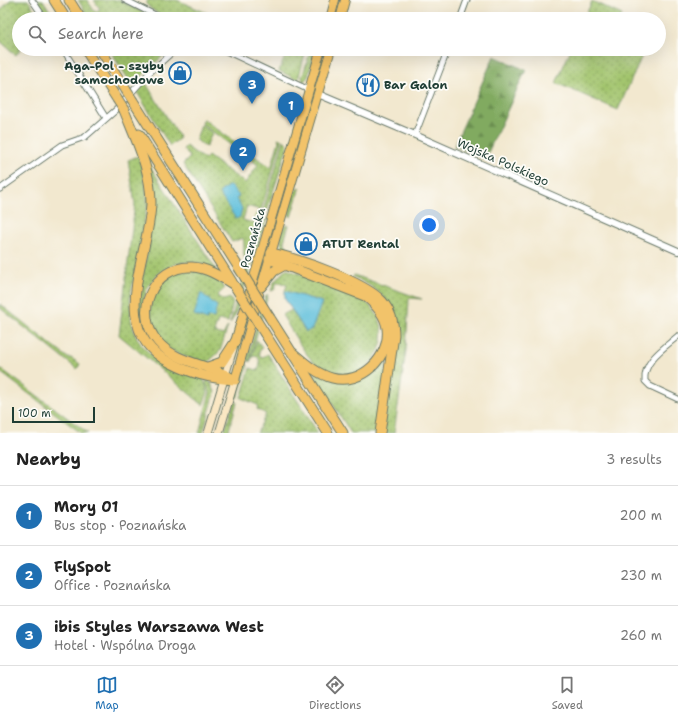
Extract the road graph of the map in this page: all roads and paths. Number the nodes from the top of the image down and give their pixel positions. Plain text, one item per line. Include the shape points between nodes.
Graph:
1 (32, 0) edge
2 (54, 0) edge
3 (69, 0) edge
4 (125, 0) edge
5 (335, 0) edge
6 (345, 0) edge
7 (467, 0) edge
8 (40, 12) edge
9 (62, 12) edge
10 (77, 12) edge
11 (149, 12) edge
12 (332, 12) edge
13 (342, 12) edge
14 (463, 12) edge
15 (67, 56) edge
16 (89, 56) edge
17 (104, 56) edge
18 (168, 56) edge
19 (237, 56) edge
20 (319, 56) edge
21 (329, 56) edge
22 (445, 56) edge
23 (309, 90) junction
24 (318, 94) junction
25 (124, 110) junction
26 (106, 118) junction
27 (415, 135) junction
28 (0, 189) edge
29 (678, 251) edge
30 (261, 253) junction
31 (270, 256) junction
32 (285, 265) junction
33 (234, 285) junction
34 (262, 286) junction
35 (678, 336) edge
36 (235, 342) junction
37 (293, 354) junction
38 (208, 367) junction
39 (225, 376) junction
40 (235, 380) junction
41 (678, 399) edge
42 (208, 433) edge
43 (219, 433) edge
44 (328, 433) edge
45 (343, 433) edge
46 (380, 433) edge

1 - 8 street
2 - 9 highway
3 - 10 highway
4 - 11 street
5 - 12 main road
6 - 13 main road
7 - 14 street
15 - 26 street
16 - 25 highway, bridge
17 - 37 highway, bridge
18 - 26 street
19 - 23 street
20 - 23 main road, Poznańska
21 - 24 main road, Poznańska
22 - 27 street
23 - 30 main road, Poznańska
24 - 27 street, Wojska Polskiego
24 - 31 main road, Poznańska
25 - 33 highway
25 - 39 highway via 139,146 150,190 149,220 134,304 136,322 153,351 167,361 185,369
26 - 28 street via 86,137 62,145
27 - 29 street, Wojska Polskiego
30 - 31 main road
30 - 36 main road, Poznańska
31 - 32 highway
31 - 34 main road, Poznańska
31 - 46 highway via 288,257 354,282 376,295 387,308 393,323 394,335
32 - 34 highway via 274,270
32 - 37 highway via 365,296 375,303 387,329 380,357 371,368 354,378 343,379 322,375
33 - 38 highway via 201,268 178,268 159,279 152,287 147,300 147,321 157,342 178,357
33 - 44 highway, bridge
34 - 40 main road, Poznańska
35 - 41 street via 648,363 644,375 650,386
36 - 38 highway via 224,359
36 - 39 main road, Poznańska
37 - 45 highway
38 - 39 highway
39 - 40 highway
39 - 42 main road, Poznańska
40 - 43 main road, Poznańska

